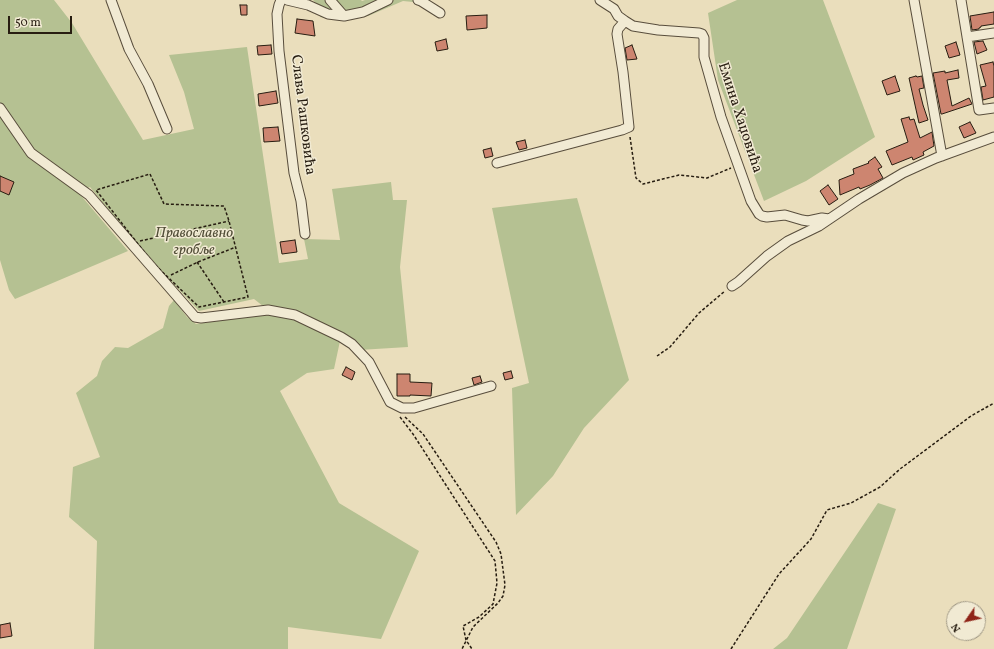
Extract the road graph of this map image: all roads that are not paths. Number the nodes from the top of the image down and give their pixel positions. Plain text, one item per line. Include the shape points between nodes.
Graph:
1 (111, 0) edge
2 (281, 0) edge
3 (287, 0) edge
4 (330, 0) edge
5 (388, 0) edge
6 (418, 0) edge
7 (600, 0) edge
8 (914, 0) edge
9 (961, 0) edge
10 (440, 14) dead end
11 (344, 16) junction
12 (622, 18) junction
13 (994, 33) edge
14 (967, 37) junction
15 (0, 108) edge
16 (994, 108) edge
17 (167, 129) dead end
18 (994, 137) edge
19 (942, 156) junction
20 (497, 163) dead end
21 (829, 219) junction
22 (305, 234) dead end
23 (732, 286) road end
24 (491, 386) dead end

1 - 17 street via 129,49 148,84
2 - 22 street, Слава Рашковића via 277,14 279,50 294,173
3 - 11 street via 308,5 328,14
4 - 11 street
5 - 11 street via 363,12
6 - 10 street
7 - 12 street
8 - 19 street
9 - 14 street
12 - 20 street via 617,34 629,127
12 - 21 street, Емина Хаџовића via 633,26 702,34 704,58 721,117 751,201 759,214 767,217 786,214 808,221
13 - 14 street
14 - 16 street via 979,110
15 - 24 street via 30,153 89,195 195,316 201,318 268,310 295,315 352,344 369,362 390,402 402,408 414,408
18 - 19 street, Емина Хаџовића
19 - 21 street, Емина Хаџовића via 903,173
21 - 23 street, Емина Хаџовића via 788,241

